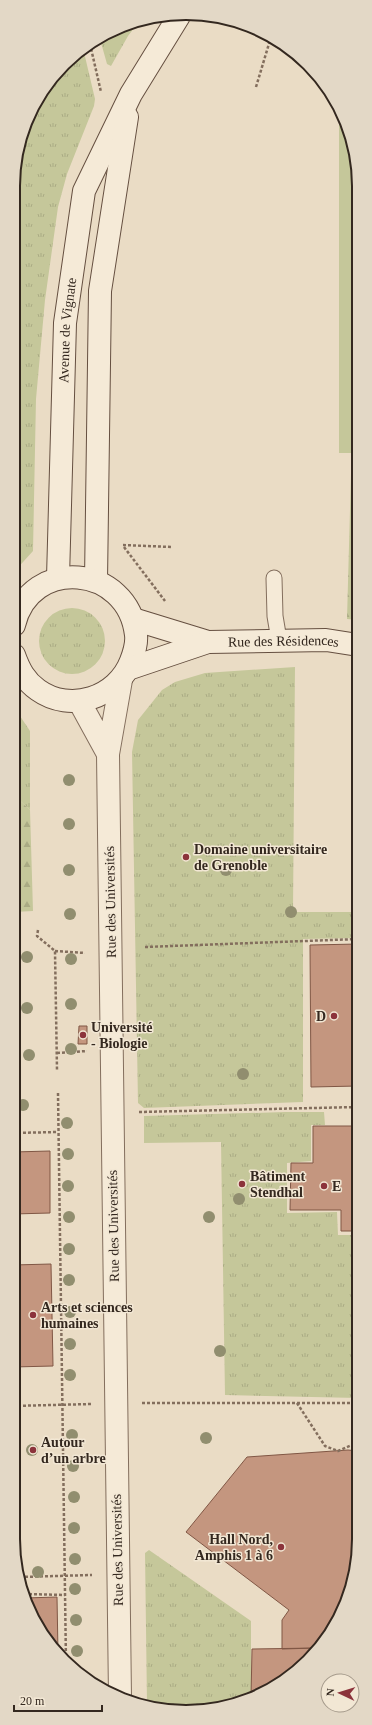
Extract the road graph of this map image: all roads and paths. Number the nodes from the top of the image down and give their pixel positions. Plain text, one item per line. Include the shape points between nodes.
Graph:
1 (177, 20) edge
2 (269, 42) edge
3 (91, 50) edge
4 (256, 87) dead end
5 (131, 94) junction
6 (103, 99) dead end
7 (122, 537) dead end
8 (123, 545) junction
9 (171, 547) dead end
10 (58, 578) junction
11 (274, 578) dead end
12 (103, 584) junction
13 (168, 606) dead end
14 (20, 610) edge
15 (133, 619) junction
16 (279, 640) junction
17 (208, 642) junction
18 (352, 644) edge
19 (20, 670) edge
20 (124, 675) junction
21 (79, 701) junction
22 (108, 754) junction
23 (38, 930) dead end
24 (352, 939) edge
25 (145, 947) dead end
26 (56, 950) junction
27 (90, 954) dead end
28 (89, 1051) dead end
29 (57, 1053) junction
30 (57, 1070) dead end
31 (58, 1093) dead end
32 (352, 1107) edge
33 (132, 1112) dead end
34 (58, 1132) junction
35 (20, 1133) edge
36 (296, 1402) junction
37 (137, 1403) dead end
38 (352, 1403) edge
39 (92, 1404) dead end
40 (62, 1405) junction
41 (20, 1406) edge
42 (352, 1445) edge
43 (94, 1575) dead end
44 (65, 1576) junction
45 (25, 1577) edge
46 (30, 1595) edge
47 (65, 1595) junction
48 (66, 1653) edge
49 (120, 1691) edge

1 - 5 street, Avenue de Vignate
2 - 4 path
3 - 6 path
5 - 10 street, Avenue de Vignate via 84,191 65,323
5 - 12 street, Avenue de Vignate via 100,291
7 - 8 path
8 - 9 path
8 - 12 path
8 - 13 path
10 - 12 street via 77,576
10 - 14 street via 40,586 26,599
11 - 16 lane via 275,616
12 - 15 street via 124,602
15 - 17 street, Rue des Résidences
15 - 20 street, Rue des Universités via 136,636 134,653
16 - 17 street, Rue des Résidences
16 - 18 street, Rue des Résidences via 326,640
17 - 20 street, Rue des Résidences
19 - 21 street via 28,681 49,696
20 - 21 street via 108,690 94,698
20 - 22 street, Rue des Universités
21 - 22 street, Rue des Universités
22 - 49 street, Rue des Universités
23 - 26 path via 37,936
24 - 25 path
26 - 27 path
26 - 29 path
28 - 29 path
29 - 30 path
31 - 34 path
32 - 33 path
34 - 35 path
34 - 40 path
36 - 37 path
36 - 38 path
36 - 42 path via 325,1446 338,1451
39 - 40 path
40 - 41 path
40 - 44 path
43 - 44 path
44 - 45 path
44 - 47 path
46 - 47 path
47 - 48 path

